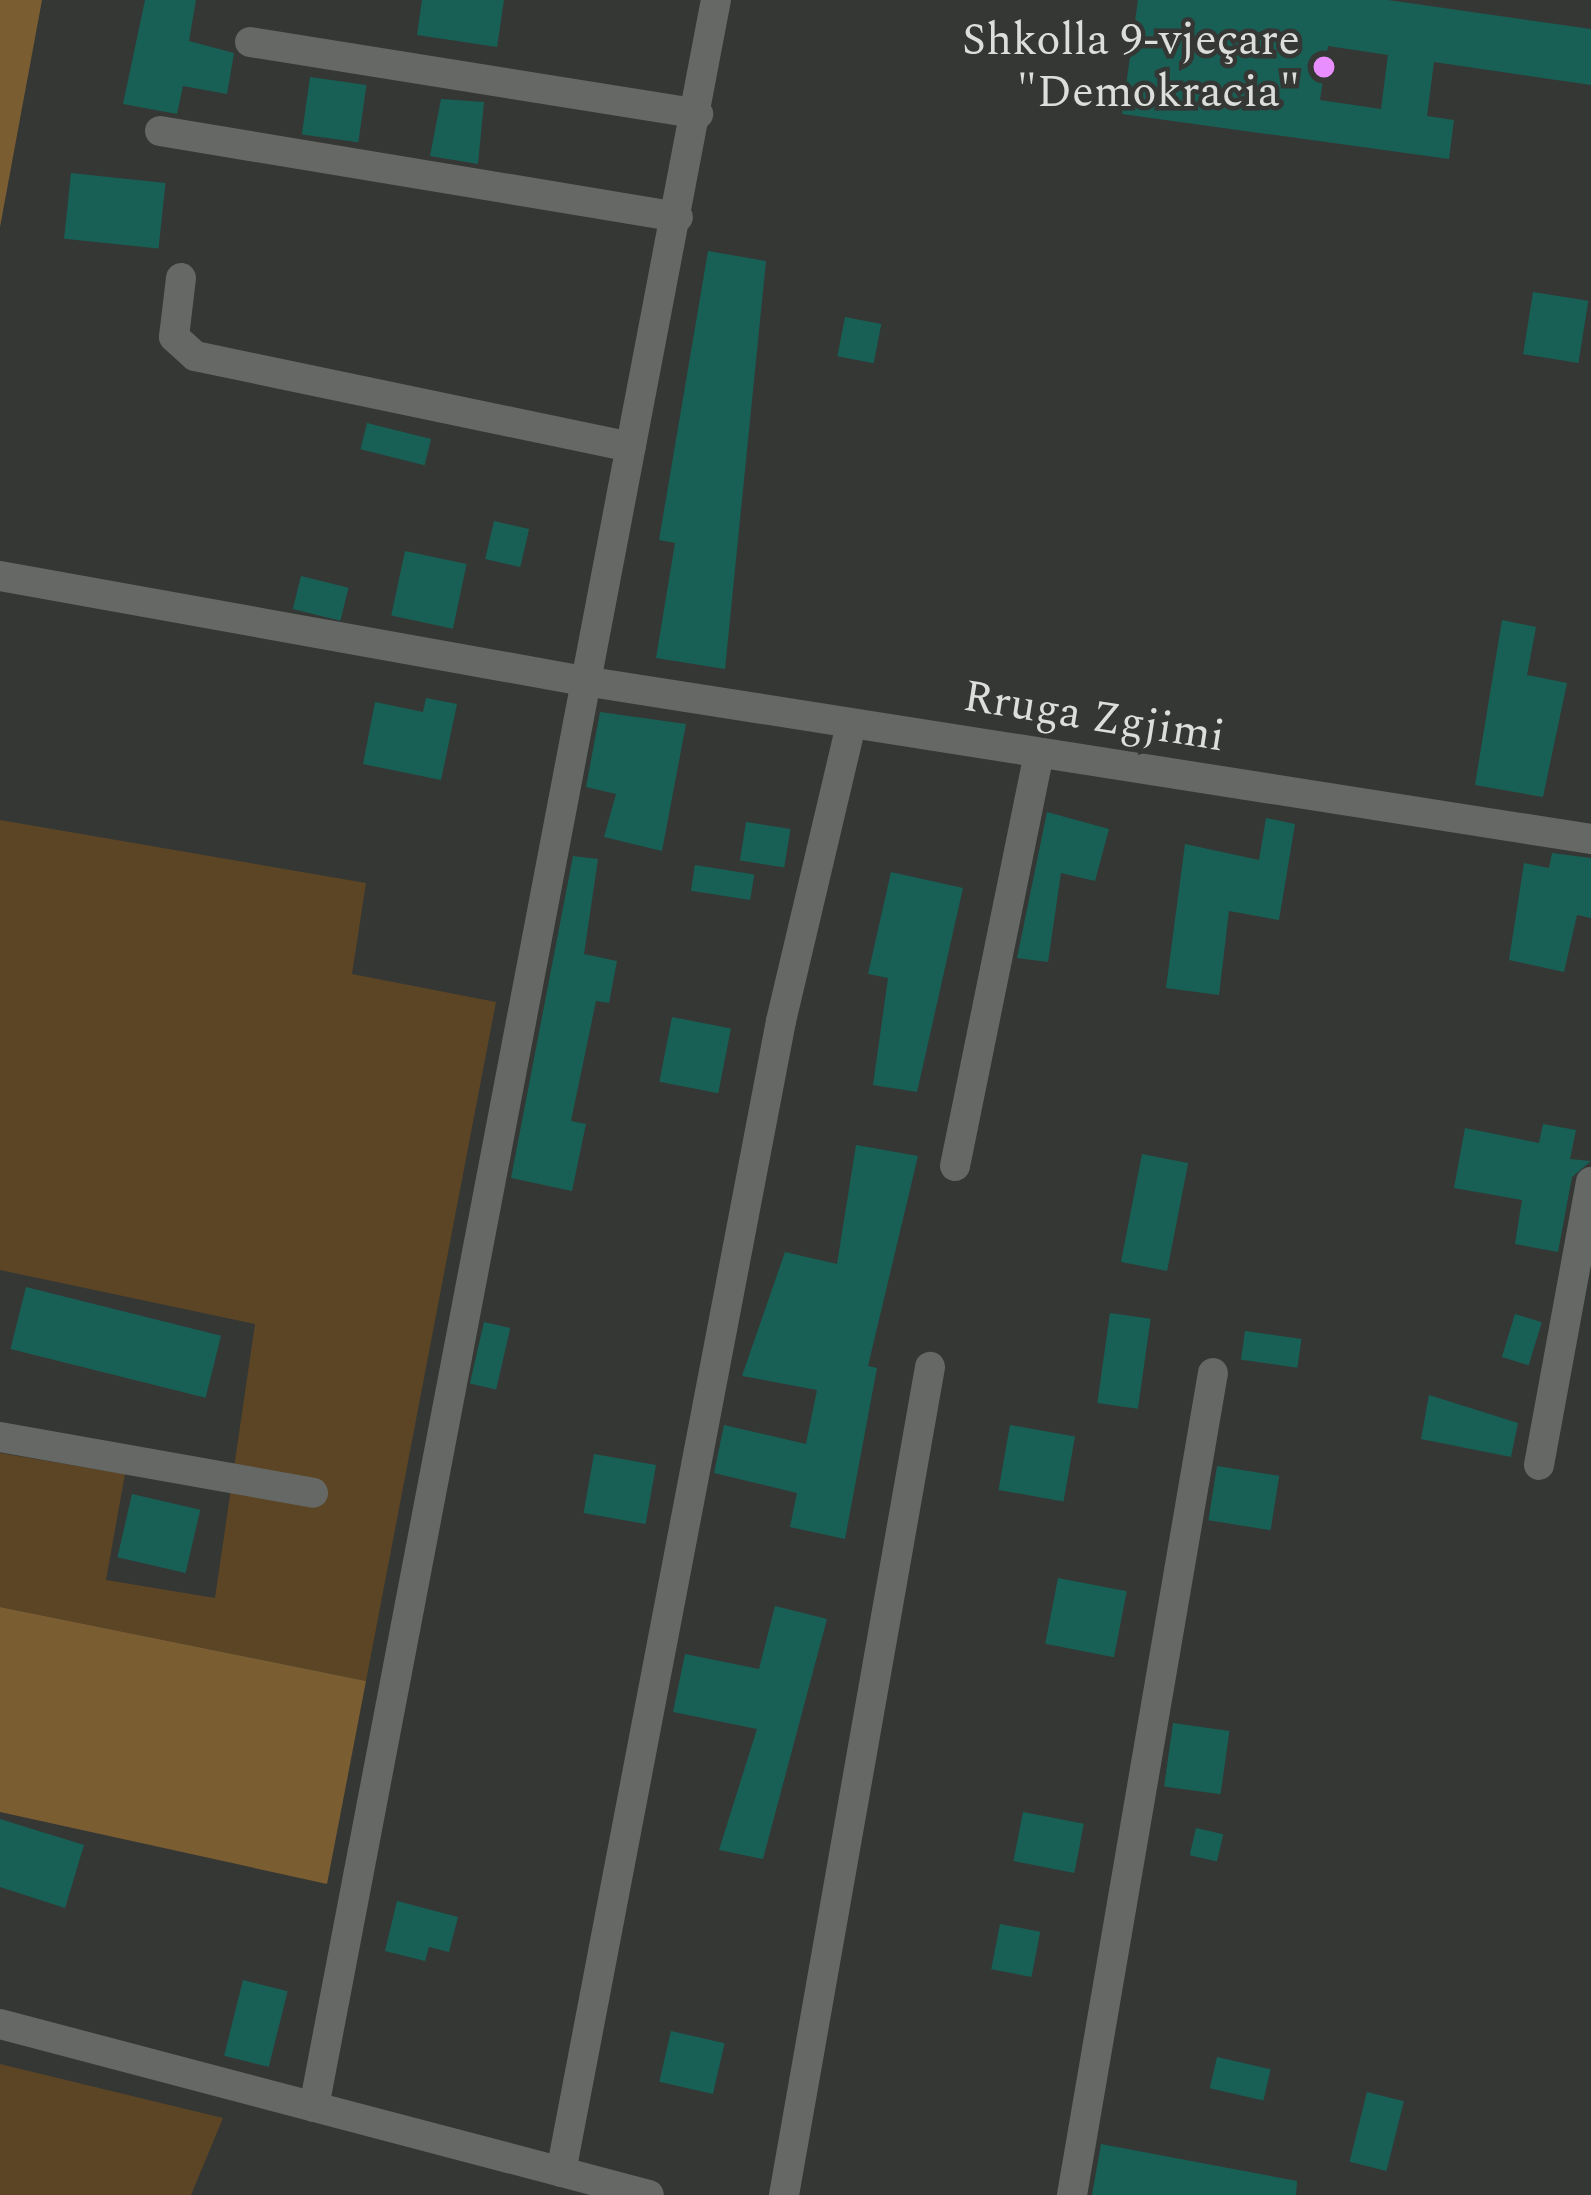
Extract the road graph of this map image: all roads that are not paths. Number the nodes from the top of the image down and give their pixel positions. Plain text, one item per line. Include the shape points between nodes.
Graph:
1 (716, 0) edge
2 (250, 42) dead end
3 (698, 113) junction
4 (160, 131) dead end
5 (678, 217) junction
6 (181, 278) dead end
7 (631, 447) junction
8 (0, 576) edge
9 (584, 681) junction
10 (851, 725) junction
11 (1039, 754) junction
12 (1591, 839) edge
13 (955, 1166) dead end
14 (1591, 1182) edge
15 (930, 1367) dead end
16 (1213, 1373) dead end
17 (0, 1437) edge
18 (1539, 1466) dead end
19 (313, 1493) dead end
20 (0, 2024) edge
21 (314, 2107) junction
22 (560, 2172) junction
23 (649, 2195) edge
24 (784, 2195) edge
25 (1072, 2195) edge

1 - 3 street
2 - 3 street
3 - 5 street
4 - 5 street
5 - 7 street
6 - 7 street via 174,337 195,356
7 - 9 street
8 - 9 street, Rruga Zgjimi
9 - 10 street, Rruga Zgjimi
9 - 21 street
10 - 11 street, Rruga Zgjimi
10 - 22 street via 781,1021
11 - 12 street, Rruga Zgjimi
11 - 13 street
14 - 18 street
15 - 24 street
16 - 25 street
17 - 19 street
20 - 21 street
21 - 22 street
22 - 23 street

